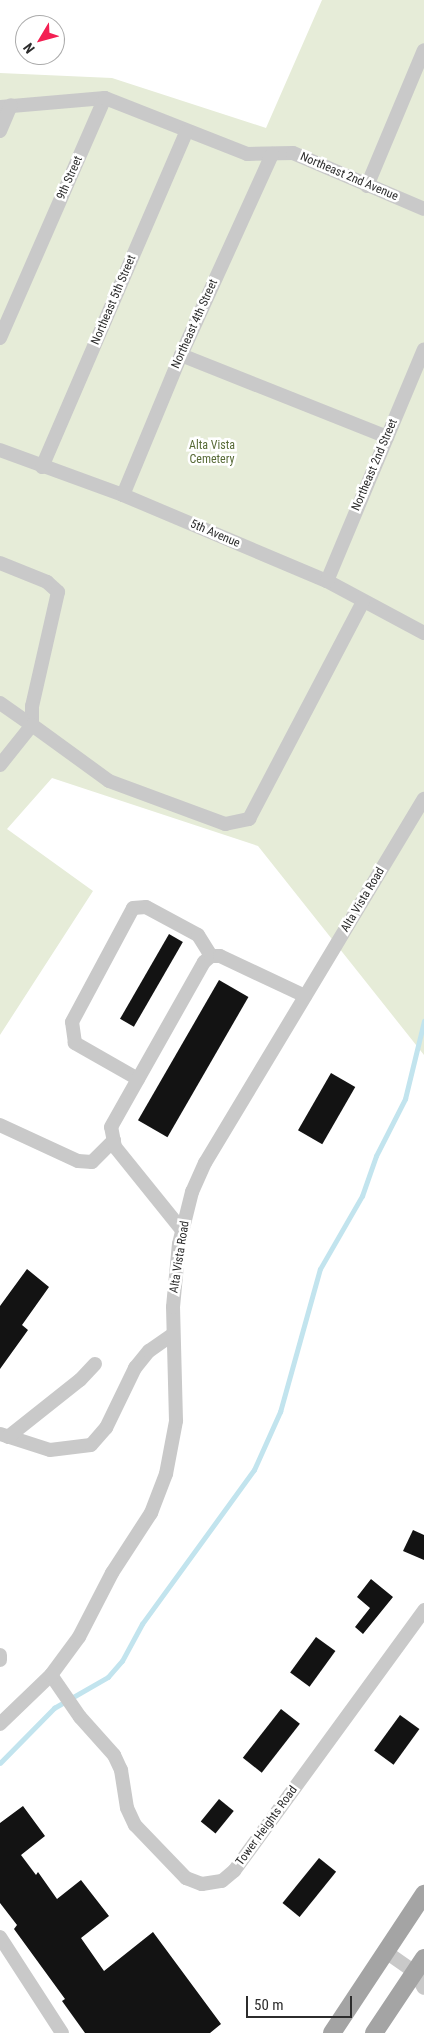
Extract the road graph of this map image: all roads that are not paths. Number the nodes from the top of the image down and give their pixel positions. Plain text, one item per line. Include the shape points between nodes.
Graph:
1 (424, 50) edge
2 (105, 98) junction
3 (6, 106) edge
4 (0, 131) edge
5 (186, 132) junction
6 (272, 154) junction
7 (367, 186) junction
8 (424, 209) edge
9 (0, 338) edge
10 (424, 349) edge
11 (181, 355) junction
12 (387, 437) junction
13 (0, 450) edge
14 (42, 467) junction
15 (123, 495) junction
16 (0, 562) edge
17 (327, 581) junction
18 (363, 602) junction
19 (424, 632) edge
20 (0, 703) edge
21 (32, 725) junction
22 (0, 765) edge
23 (424, 799) edge
24 (211, 956) junction
25 (305, 996) junction
26 (138, 1079) junction
27 (0, 1125) edge
28 (114, 1140) junction
29 (182, 1230) junction
30 (173, 1334) junction
31 (95, 1364) dead end
32 (4, 1436) edge
33 (424, 1610) edge
34 (0, 1655) edge
35 (0, 1660) edge
36 (51, 1675) junction
37 (0, 1724) edge
38 (424, 1894) edge
39 (0, 1937) edge
40 (386, 1952) junction
41 (421, 1966) edge
42 (424, 1988) edge
43 (62, 2033) edge
44 (332, 2033) edge
45 (374, 2033) edge

1 - 7 street
2 - 3 street
2 - 5 street
2 - 9 street, 9th Street
3 - 4 street
5 - 6 street, Northeast 2nd Avenue via 247,154
5 - 14 street, Northeast 5th Street
6 - 7 street, Northeast 2nd Avenue via 293,153
6 - 11 street, Northeast 4th Street
7 - 8 street, Northeast 2nd Avenue
10 - 12 street, Northeast 2nd Street
11 - 12 street
11 - 15 street, Northeast 4th Street
12 - 17 street, Northeast 2nd Street
13 - 14 street, 5th Avenue
14 - 15 street, 5th Avenue
15 - 17 street, 5th Avenue
16 - 21 street via 47,582 58,592 32,706
17 - 18 street, 5th Avenue
18 - 19 street, 5th Avenue
18 - 21 street via 249,819 225,824 109,781
20 - 21 street
21 - 22 street
23 - 25 street, Alta Vista Road
24 - 25 street via 220,956
24 - 26 street via 204,962
24 - 26 street via 198,935 146,907 133,908 72,1022 75,1043
25 - 29 street, Alta Vista Road via 206,1163 192,1192
26 - 28 street via 111,1127
27 - 28 street via 78,1161 92,1162
28 - 29 street via 144,1185
29 - 30 street, Alta Vista Road
30 - 32 street via 149,1351 135,1368 106,1428 91,1444 50,1450
30 - 36 street, Alta Vista Road via 176,1421 166,1474 151,1513 112,1573 79,1637
31 - 32 street via 80,1380
33 - 36 street, Tower Heights Road via 234,1871 222,1880 202,1884 186,1878 136,1825 128,1808 121,1770 114,1755 80,1717
34 - 35 street
36 - 37 street, Alta Vista Road
38 - 40 main road
39 - 43 street
40 - 41 street
40 - 44 main road
41 - 42 street
41 - 45 main road

